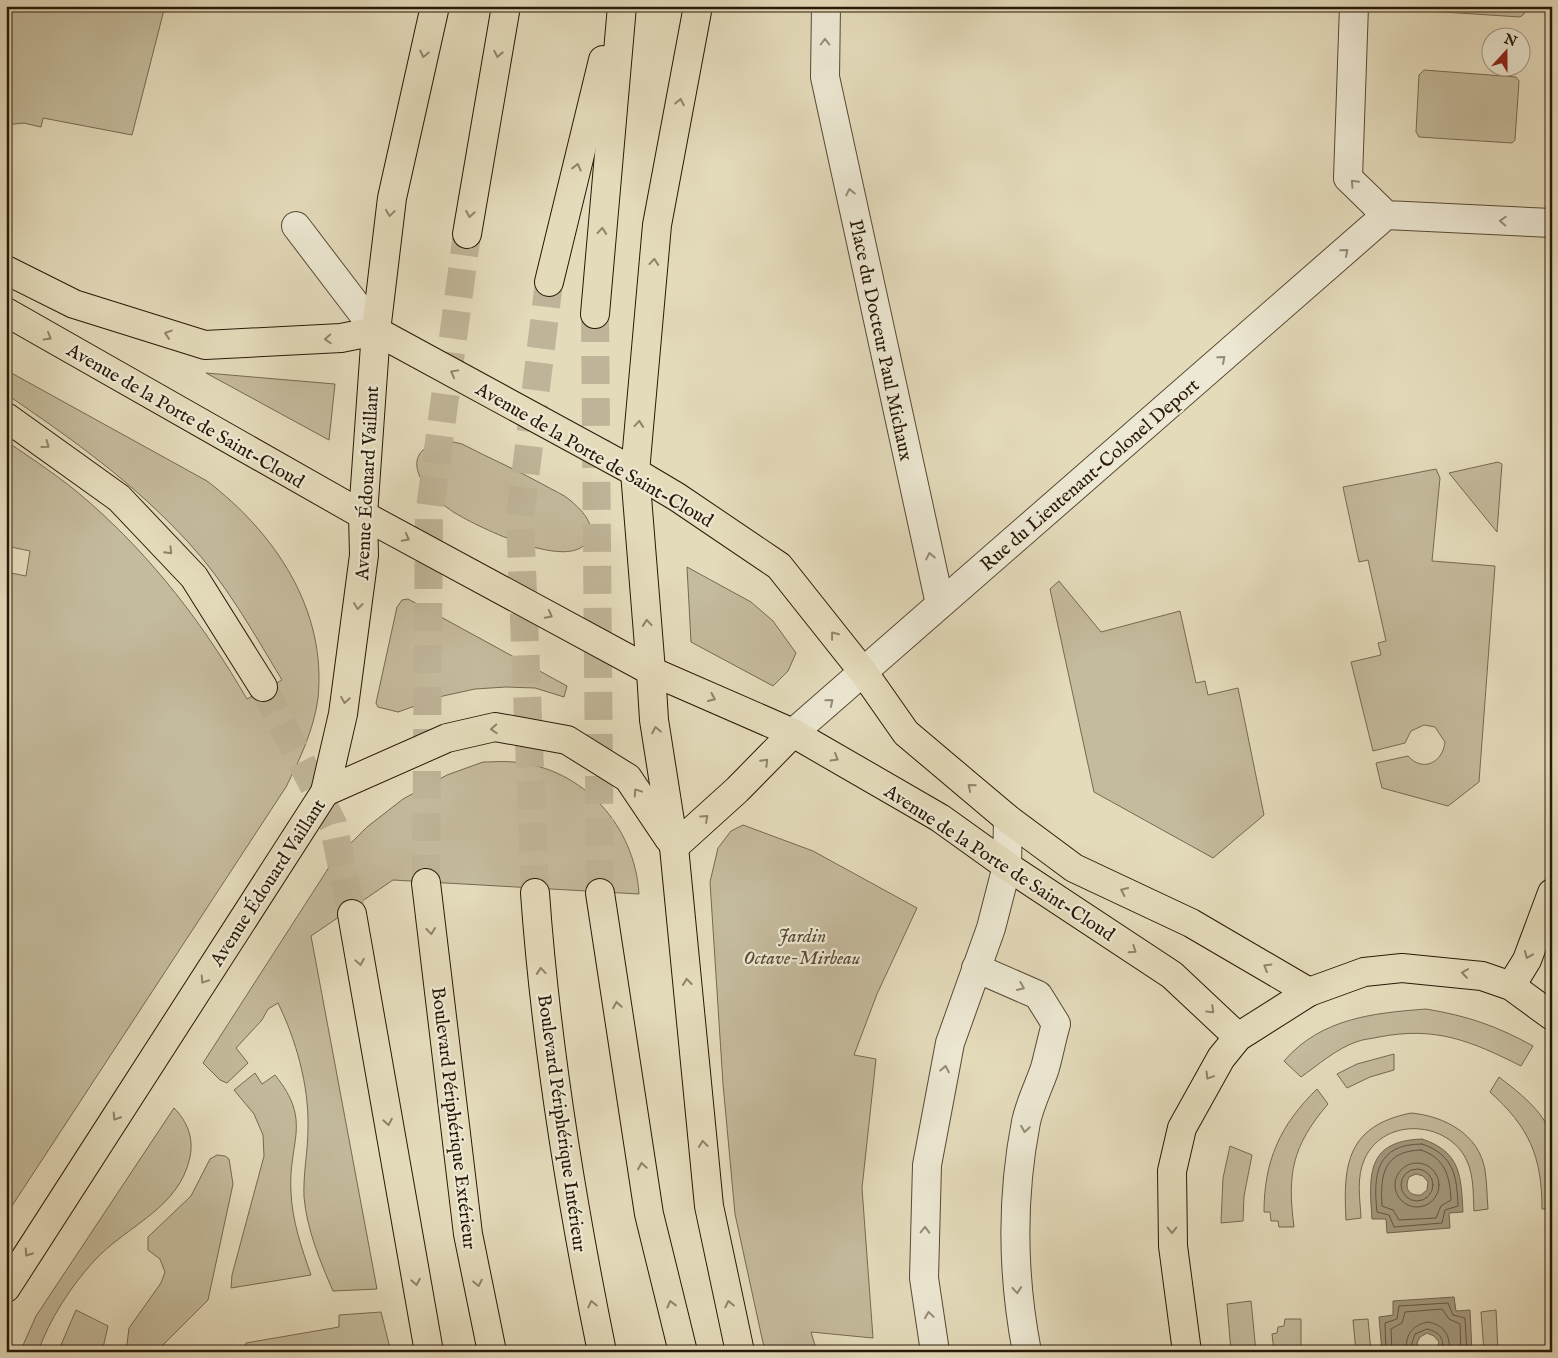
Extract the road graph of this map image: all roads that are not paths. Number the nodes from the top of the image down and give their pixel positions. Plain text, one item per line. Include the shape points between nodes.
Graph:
1 (434, 6) edge
2 (506, 6) edge
3 (616, 6) edge
4 (622, 6) edge
5 (698, 6) edge
6 (826, 6) edge
7 (1354, 6) edge
8 (1386, 215) junction
9 (1552, 223) edge
10 (296, 226) dead end
11 (467, 234) tunnel mouth
12 (6, 270) edge
13 (549, 282) tunnel mouth
14 (6, 312) edge
15 (595, 314) tunnel mouth
16 (376, 331) junction
17 (6, 417) edge
18 (635, 472) junction
19 (363, 515) junction
20 (940, 604) junction
21 (651, 671) junction
22 (864, 673) junction
23 (263, 686) tunnel mouth
24 (793, 733) junction
25 (325, 792) junction
26 (1008, 819) junction
27 (674, 847) junction
28 (1008, 866) junction
29 (426, 883) tunnel mouth
30 (535, 893) tunnel mouth
31 (600, 893) tunnel mouth
32 (1552, 893) edge
33 (352, 914) tunnel mouth
34 (976, 968) junction
35 (1512, 986) junction
36 (1309, 992) junction
37 (1552, 1016) edge
38 (1238, 1037) junction
39 (6, 1288) edge
40 (428, 1352) edge
41 (492, 1352) edge
42 (602, 1352) edge
43 (683, 1352) edge
44 (740, 1352) edge
45 (935, 1352) edge
46 (1027, 1352) edge
47 (1187, 1352) edge

1 -> 16 main road, Avenue Édouard Vaillant via 392,198
2 -> 11 main road
13 -> 3 main road
15 -> 4 main road
18 -> 5 main road via 657,225
20 -> 6 street, Place du Docteur Paul Michaux via 825,77
8 -> 7 street via 1348,178
9 -> 8 street
20 -> 8 street, Rue du Lieutenant-Colonel Deport
10 - 16 street
16 -> 12 main road via 341,338 205,345 74,304
14 -> 19 main road, Avenue de la Porte de Saint-Cloud
18 -> 16 main road, Avenue de la Porte de Saint-Cloud
16 - 19 main road, Avenue Édouard Vaillant
17 -> 23 main road via 119,498 194,577
21 -> 18 main road
22 -> 18 main road, Avenue de la Porte de Saint-Cloud via 778,566
19 -> 21 main road, Avenue de la Porte de Saint-Cloud
19 -> 25 main road, Avenue Édouard Vaillant via 364,555 353,652
20 - 22 street, Rue du Lieutenant-Colonel Deport
21 -> 24 main road, Avenue de la Porte de Saint-Cloud
27 -> 21 main road via 654,720
24 -> 22 street, Rue du Lieutenant-Colonel Deport
26 -> 22 main road, Avenue de la Porte de Saint-Cloud via 906,733
27 -> 24 main road
24 -> 28 main road, Avenue de la Porte de Saint-Cloud via 940,818
27 -> 25 main road via 628,778 567,740 495,727 447,738
25 -> 39 main road, Avenue Édouard Vaillant
26 - 28 street
36 -> 26 main road, Avenue de la Porte de Saint-Cloud via 1192,923 1074,868
44 -> 27 main road via 709,1206
28 - 34 street
28 -> 38 main road, Avenue de la Porte de Saint-Cloud via 1172,975
29 -> 41 main road, Boulevard Périphérique Extérieur via 468,1234
42 -> 30 main road, Boulevard Périphérique Intérieur via 576,1225 540,973
43 -> 31 main road via 649,1214
32 -> 35 main road via 1527,960
33 -> 40 main road
45 -> 34 street via 924,1278 927,1166 950,1043
34 -> 46 street via 1038,994 1056,1024 1045,1068 1026,1120 1018,1181 1014,1260
35 -> 36 main road via 1482,976 1402,968 1364,972
35 - 37 main road
36 - 38 main road
38 -> 47 main road via 1216,1065 1182,1128 1172,1171 1172,1246

